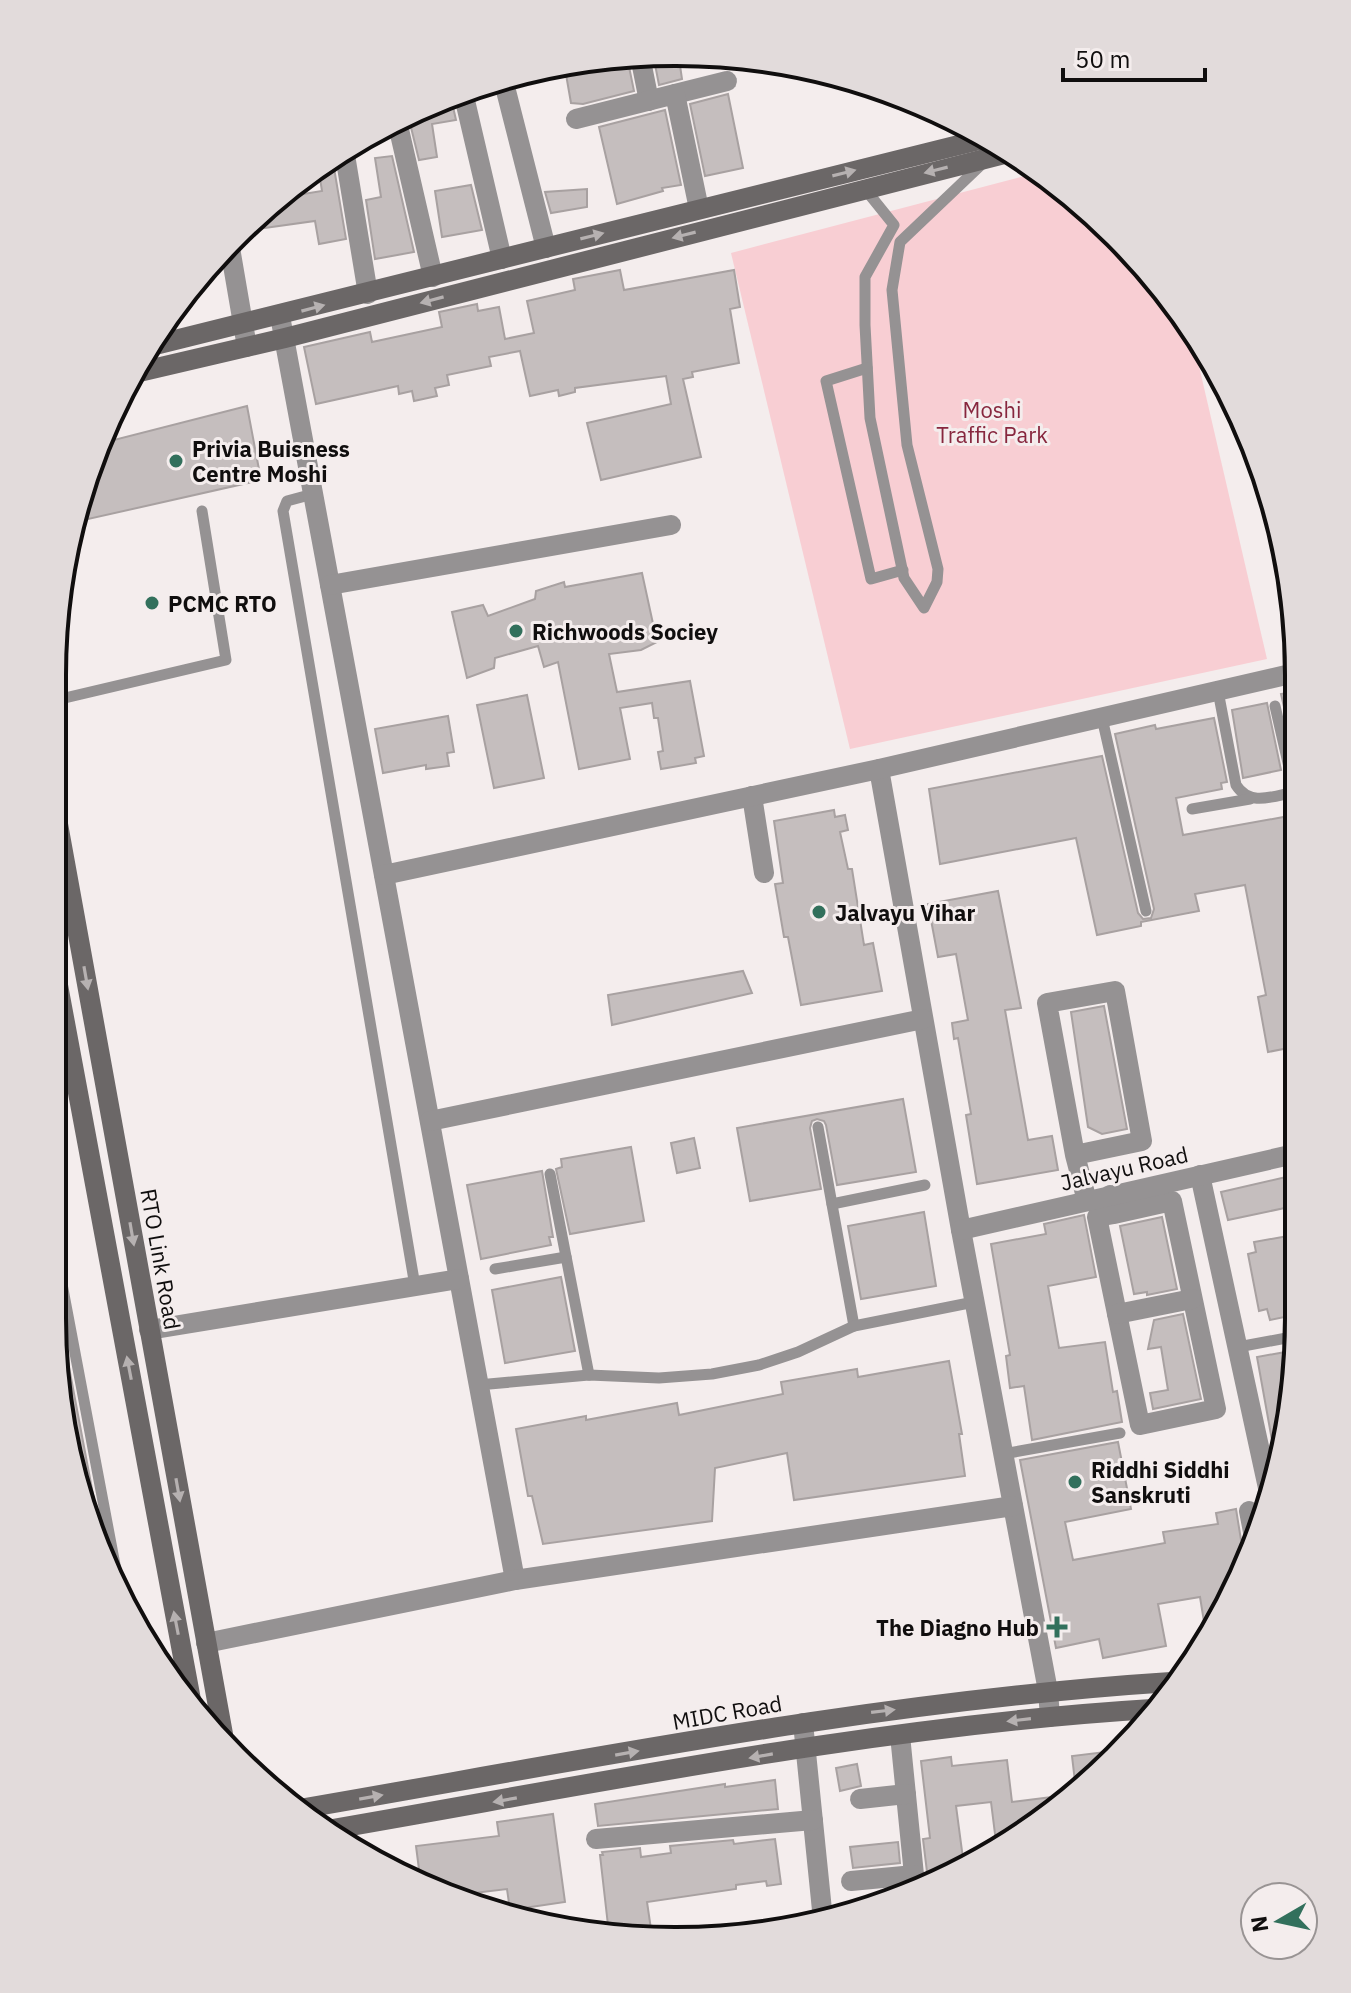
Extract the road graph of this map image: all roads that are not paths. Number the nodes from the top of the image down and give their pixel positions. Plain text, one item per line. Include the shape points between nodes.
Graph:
1 (642, 67) edge
2 (727, 81) dead end
3 (506, 90) edge
4 (675, 94) junction
5 (649, 101) junction
6 (466, 103) edge
7 (576, 119) dead end
8 (400, 132) edge
9 (982, 149) edge
10 (983, 150) edge
11 (985, 151) edge
12 (346, 163) edge
13 (864, 189) junction
14 (699, 209) junction
15 (546, 248) junction
16 (232, 259) edge
17 (502, 259) junction
18 (433, 277) junction
19 (368, 294) junction
20 (280, 316) junction
21 (243, 326) junction
22 (285, 338) junction
23 (165, 343) edge
24 (247, 347) junction
25 (867, 368) junction
26 (149, 370) edge
27 (313, 494) junction
28 (202, 511) dead end
29 (671, 525) dead end
30 (903, 570) junction
31 (330, 585) junction
32 (1285, 675) edge
33 (1218, 691) junction
34 (66, 698) edge
35 (1275, 706) dead end
36 (1102, 718) junction
37 (1285, 749) edge
38 (879, 769) junction
39 (1285, 794) edge
40 (752, 796) junction
41 (1251, 799) junction
42 (1192, 809) dead end
43 (66, 869) edge
44 (764, 873) dead end
45 (384, 875) junction
46 (1146, 911) dead end
47 (923, 1019) junction
48 (66, 1028) edge
49 (430, 1121) junction
50 (818, 1127) dead end
51 (1075, 1155) junction
52 (1285, 1156) edge
53 (550, 1174) dead end
54 (1200, 1175) junction
55 (925, 1185) dead end
56 (1087, 1201) junction
57 (832, 1204) junction
58 (1112, 1204) junction
59 (961, 1230) junction
60 (566, 1257) junction
61 (495, 1269) dead end
62 (459, 1279) junction
63 (415, 1286) junction
64 (1192, 1299) junction
65 (974, 1302) junction
66 (66, 1305) edge
67 (1117, 1314) junction
68 (854, 1326) junction
69 (149, 1330) junction
70 (1284, 1338) edge
71 (1238, 1347) junction
72 (589, 1375) junction
73 (478, 1385) junction
74 (1120, 1433) dead end
75 (1003, 1454) junction
76 (1265, 1472) edge
77 (1013, 1506) junction
78 (1249, 1511) dead end
79 (1251, 1519) edge
80 (113, 1552) edge
81 (515, 1580) junction
82 (206, 1643) junction
83 (188, 1683) edge
84 (1163, 1683) edge
85 (1048, 1691) junction
86 (1142, 1710) edge
87 (1050, 1717) junction
88 (221, 1723) edge
89 (803, 1723) junction
90 (900, 1735) junction
91 (807, 1748) junction
92 (906, 1794) junction
93 (860, 1799) dead end
94 (312, 1807) edge
95 (813, 1820) junction
96 (342, 1827) edge
97 (596, 1839) dead end
98 (914, 1879) edge
99 (911, 1880) edge
100 (851, 1881) dead end
101 (822, 1909) edge

1 - 5 street
2 - 4 street
3 - 15 street
4 - 5 street
4 - 14 street
5 - 7 street
6 - 17 street
8 - 18 street
14 -> 9 main road
10 -> 13 main road
11 - 30 lane via 900,242 892,290 898,369 907,445 938,569 924,608
12 - 19 street
13 -> 22 main road
13 - 25 lane via 894,225 865,277
15 -> 14 main road
15 - 17 main road
16 - 21 street
17 - 18 main road
18 - 19 main road
20 -> 19 main road
20 - 21 main road
20 - 22 street
21 - 23 main road
21 - 24 street
22 - 24 main road
22 - 27 street
24 - 26 main road
25 - 30 lane via 870,418
25 - 30 lane via 826,381 871,579
27 - 31 street
27 - 63 lane via 287,501 283,511
28 - 34 lane via 226,660
29 - 31 street
31 - 45 street
32 - 33 street
33 - 36 street
33 - 41 lane via 1236,785
35 - 37 lane
36 - 38 street
36 - 46 lane
38 - 40 street
38 - 47 street
39 - 41 lane
40 - 44 street
40 - 45 street
41 - 42 lane
43 -> 69 main road, RTO Link Road
45 - 49 street
47 - 49 street
47 - 59 street
83 -> 48 main road
49 - 62 street
50 - 57 lane
51 - 51 street via 1142,1141 1115,991 1047,1003
51 - 56 street
52 - 54 street, Jalvayu Road
53 - 60 lane
54 - 58 street, Jalvayu Road
54 - 71 street
55 - 57 lane
56 - 58 street, Jalvayu Road
56 - 59 street, Jalvayu Road
57 - 68 lane
58 - 64 street via 1172,1201
58 - 67 street via 1097,1217
59 - 65 street
60 - 61 lane
60 - 72 lane
62 - 63 street
62 - 73 street
63 - 69 street
64 - 67 street
64 - 67 street via 1216,1409 1156,1422 1140,1425
65 - 68 lane
65 - 75 street
66 - 80 lane
68 - 72 lane via 798,1352 712,1374
69 -> 82 main road, RTO Link Road
70 - 71 lane
71 - 76 street
72 - 73 lane
73 - 81 street
74 - 75 lane
75 - 77 street
77 - 81 street
77 - 85 street
78 - 79 street
81 - 82 street
82 - 88 main road, RTO Link Road
84 - 85 main road, MIDC Road
85 - 87 street
89 -> 85 main road, MIDC Road
86 - 87 main road
87 -> 90 main road
89 - 91 street
94 -> 89 main road, MIDC Road
90 - 91 main road
90 - 92 street
91 - 95 street
91 -> 96 main road
92 - 93 street
92 - 98 street
95 - 97 street
95 - 101 street
99 - 100 street

